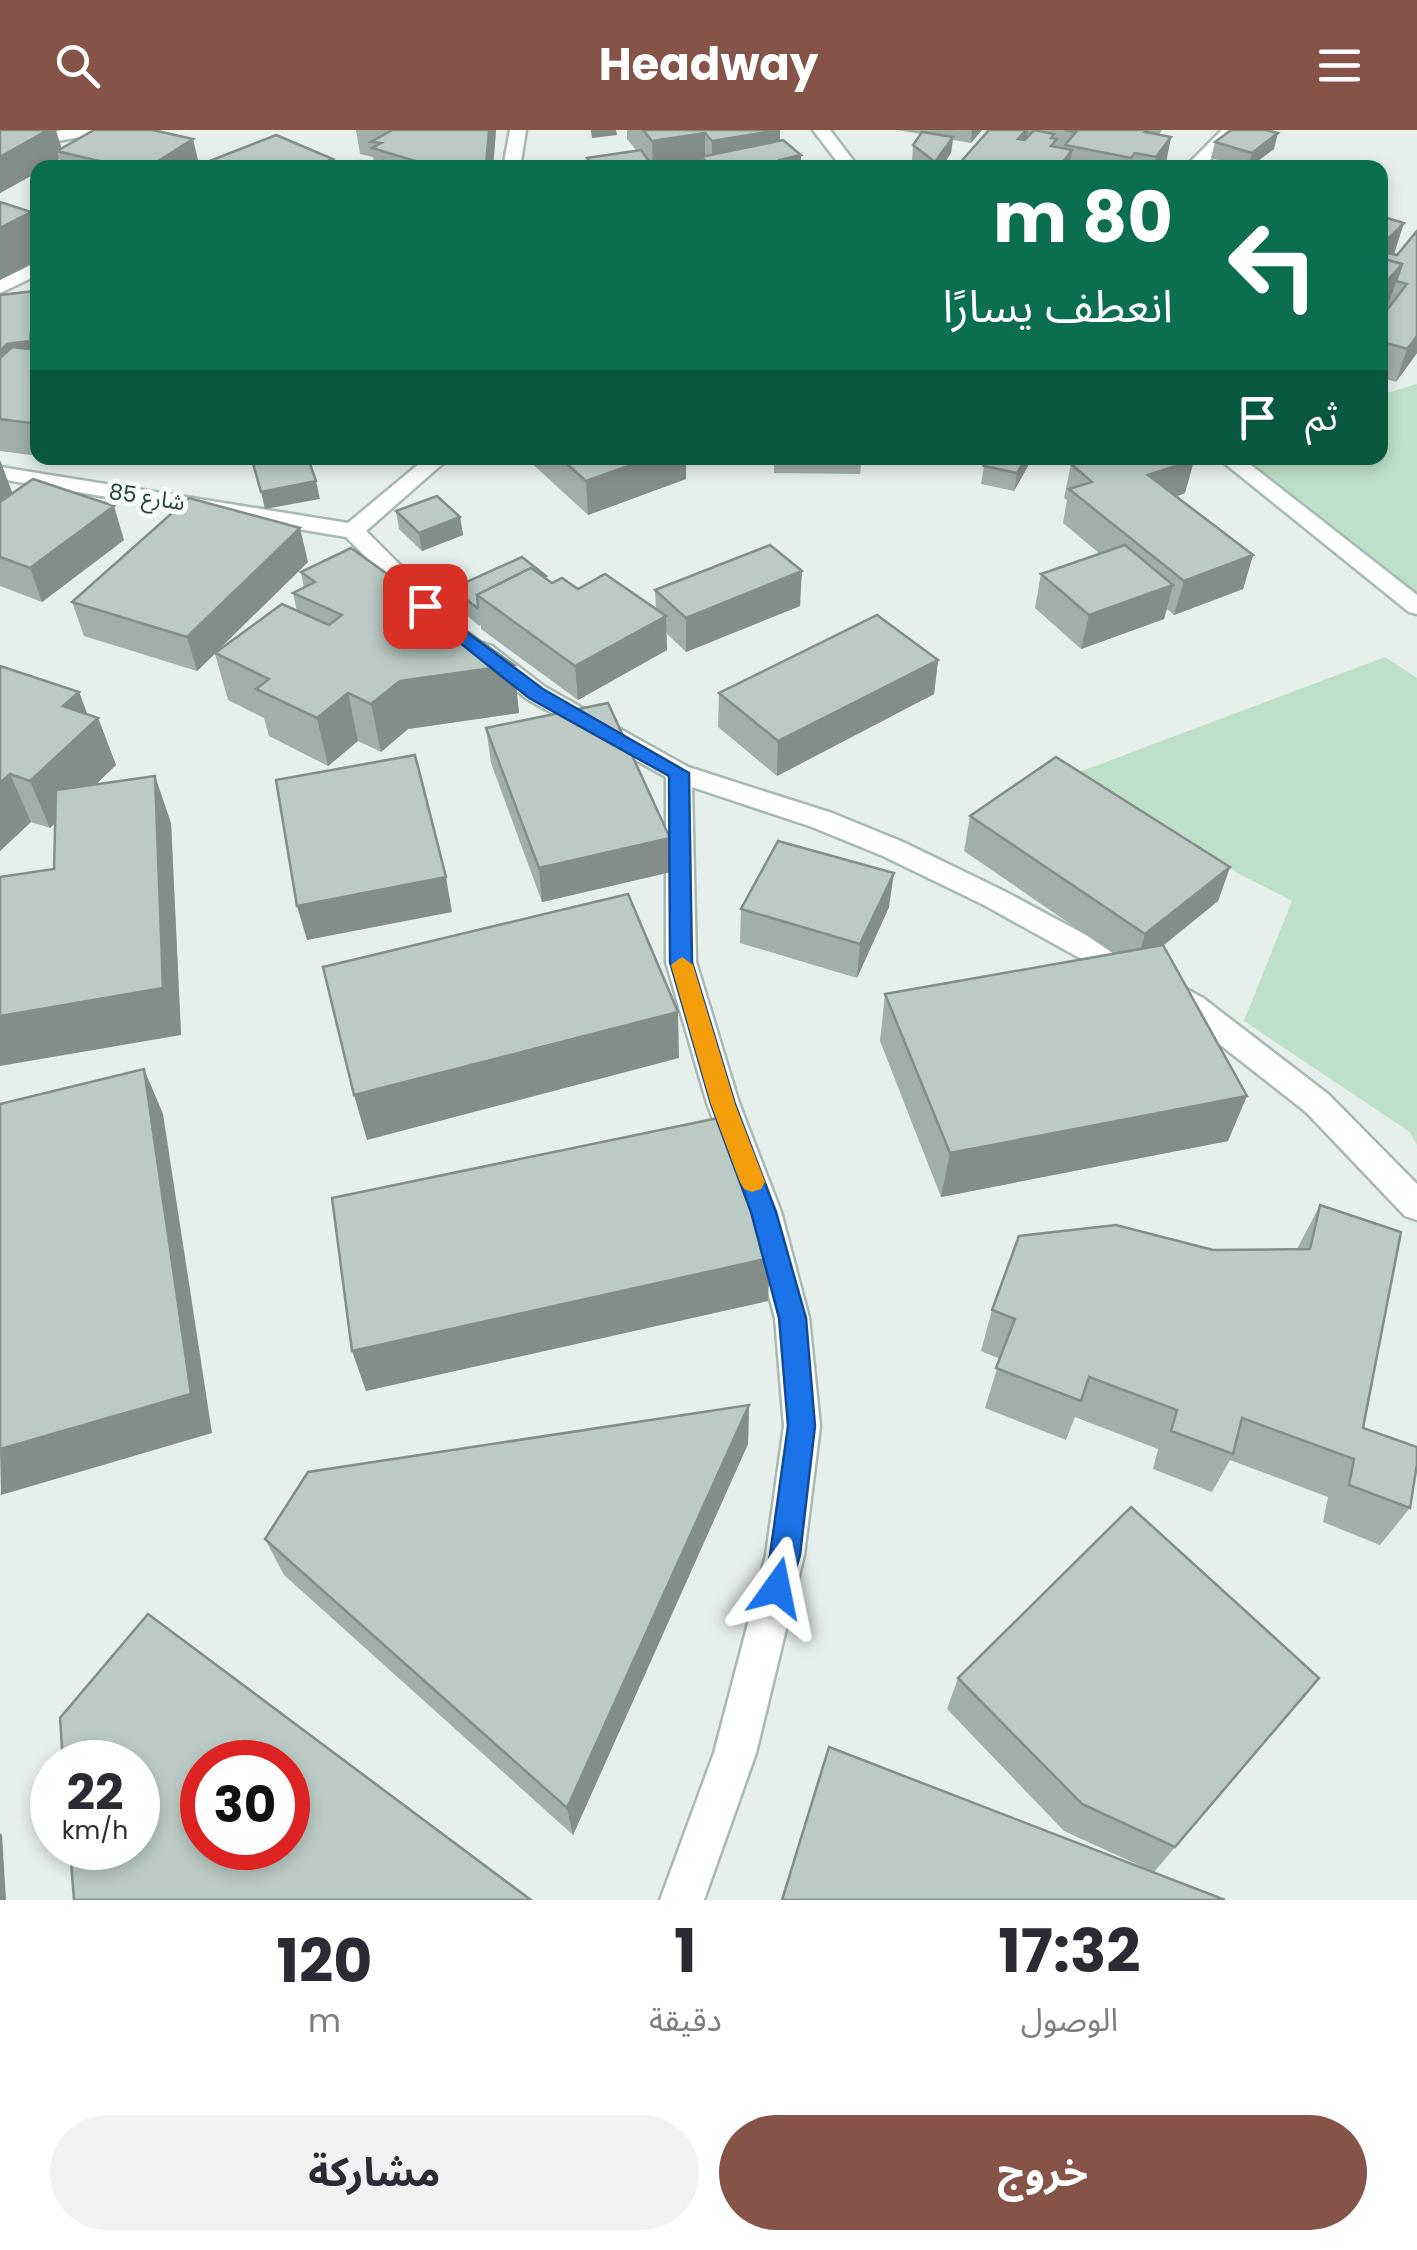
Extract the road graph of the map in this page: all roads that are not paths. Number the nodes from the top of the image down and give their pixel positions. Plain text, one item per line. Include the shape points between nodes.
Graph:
1 (92, 130) edge
2 (518, 130) edge
3 (820, 130) edge
4 (1229, 130) edge
5 (0, 146) edge
6 (512, 160) edge
7 (844, 160) edge
8 (1200, 160) edge
9 (30, 271) edge
10 (0, 287) edge
11 (430, 465) edge
12 (1237, 465) edge
13 (0, 473) edge
14 (353, 530) junction
15 (1417, 607) edge
16 (679, 773) junction
17 (1417, 1206) edge
18 (682, 1900) edge

1 - 5 street
2 - 6 street
3 - 7 street
4 - 8 street
9 - 10 street
11 - 14 street
12 - 15 street
13 - 14 street, شارع 85
14 - 16 street via 425,606 536,693
16 - 17 street via 893,849 1192,1006 1316,1102
16 - 18 street via 681,962 792,1318 802,1426 785,1555 735,1754

